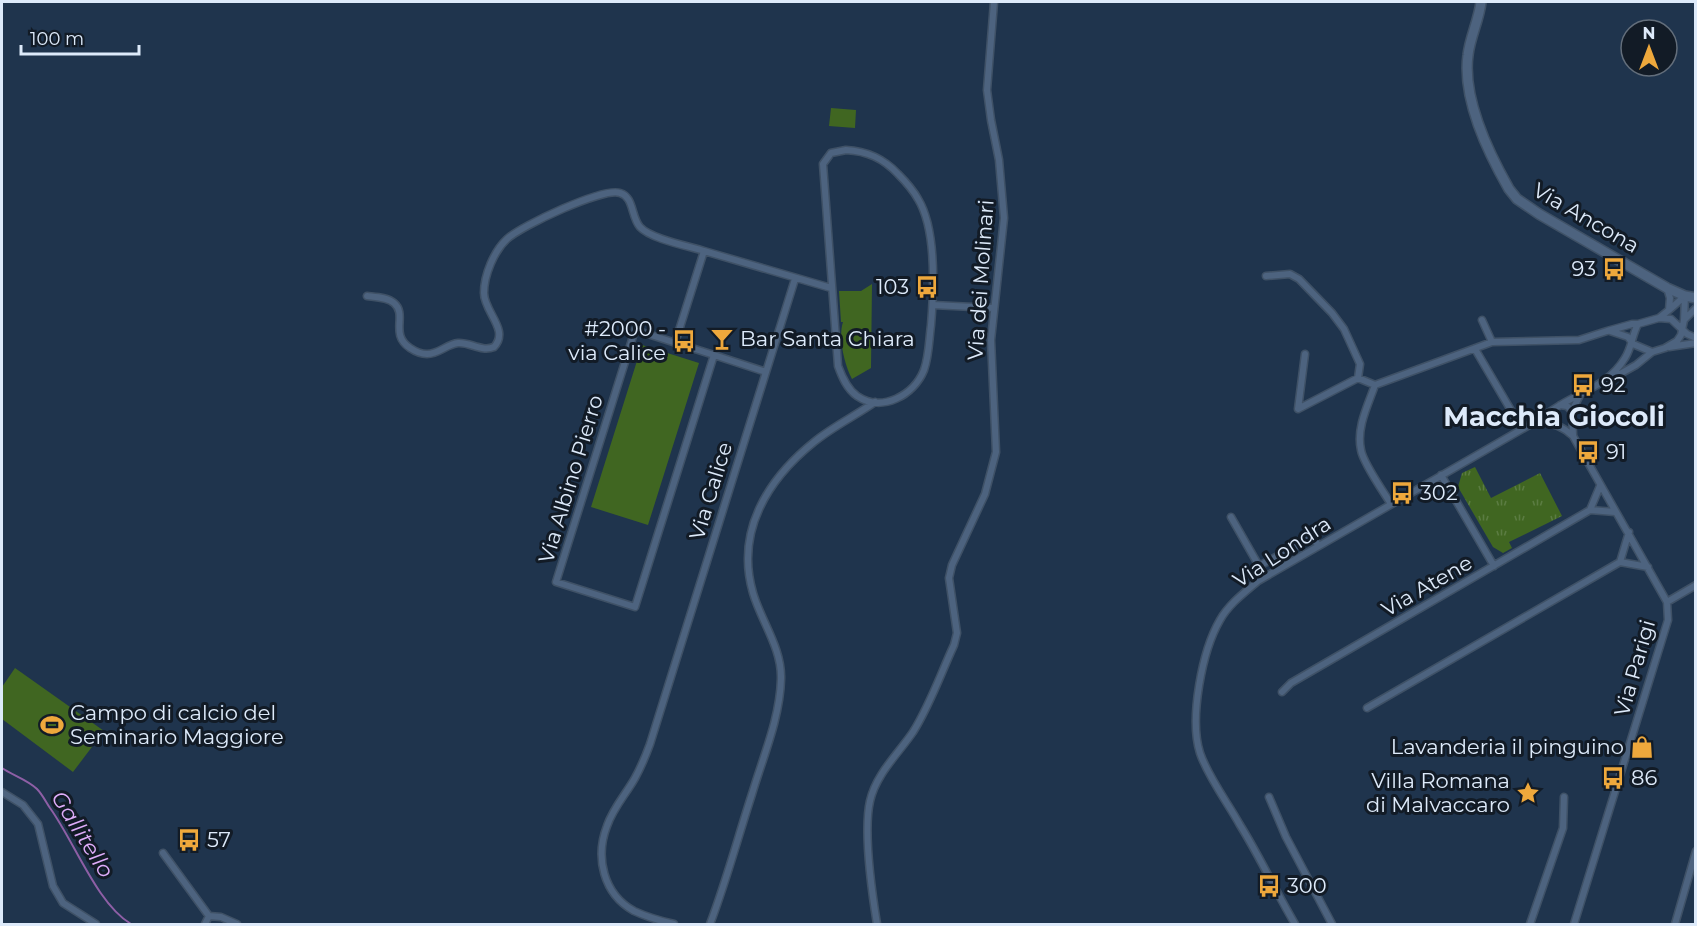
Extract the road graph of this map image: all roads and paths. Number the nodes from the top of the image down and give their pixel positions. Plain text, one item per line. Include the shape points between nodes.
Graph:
1 (994, 2) edge
2 (1481, 2) edge
3 (704, 251) junction
4 (1266, 276) dead end
5 (795, 279) junction
6 (831, 288) junction
7 (1667, 288) junction
8 (367, 296) dead end
9 (1685, 296) junction
10 (1695, 298) edge
11 (933, 305) junction
12 (993, 308) junction
13 (1695, 308) edge
14 (1669, 310) junction
15 (1659, 318) junction
16 (1482, 320) dead end
17 (1684, 320) junction
18 (1638, 324) junction
19 (1682, 328) junction
20 (1606, 331) junction
21 (1695, 338) edge
22 (1492, 342) junction
23 (675, 343) junction
24 (1695, 343) edge
25 (1633, 344) junction
26 (1665, 348) junction
27 (1475, 349) junction
28 (1652, 352) junction
29 (1305, 354) dead end
30 (714, 355) junction
31 (766, 372) junction
32 (1358, 378) junction
33 (1603, 383) junction
34 (1375, 386) junction
35 (1581, 393) junction
36 (875, 402) junction
37 (1560, 405) junction
38 (1572, 411) junction
39 (1572, 420) junction
40 (1532, 424) junction
41 (1556, 424) junction
42 (1522, 429) junction
43 (1573, 436) junction
44 (1441, 475) junction
45 (1600, 486) junction
46 (1391, 504) junction
47 (1590, 510) junction
48 (1615, 512) junction
49 (1231, 517) dead end
50 (1629, 531) junction
51 (1318, 545) junction
52 (1620, 562) junction
53 (1494, 566) junction
54 (1648, 567) junction
55 (1695, 585) edge
56 (1667, 602) junction
57 (1282, 692) dead end
58 (1367, 708) dead end
59 (2, 792) edge
60 (1564, 796) dead end
61 (1269, 797) dead end
62 (1695, 851) edge
63 (163, 853) dead end
64 (208, 916) junction
65 (96, 924) edge
66 (205, 924) edge
67 (237, 924) edge
68 (674, 924) edge
69 (710, 924) edge
70 (877, 924) edge
71 (1295, 924) edge
72 (1332, 924) edge
73 (1530, 924) edge
74 (1574, 924) edge
75 (1675, 924) edge

1 - 12 street, Via dei Molinari via 987,90 1004,218
2 - 7 street, Via Ancona via 1468,53 1468,85 1476,118 1509,189 1539,214
3 - 5 street
3 - 8 street via 646,232 635,220 627,197 613,192 593,196 544,218 501,245 484,292 500,333 494,347 458,343 437,353 419,353 400,338 399,310 394,303
3 - 23 street
4 - 32 street via 1290,274 1299,279 1332,313 1360,364
5 - 6 street
5 - 31 street, Via Calice
6 - 11 street via 823,164 831,153 862,150 892,167 919,199 931,243
6 - 36 street via 841,375 857,397
7 - 9 street, Via Ancona
7 - 14 street
9 - 10 street, Via Ancona
9 - 14 street
9 - 17 street
11 - 12 street
11 - 36 street via 927,358 918,382 902,397
12 - 70 street, Via dei Molinari via 991,362 996,452 985,494 949,578 957,633 954,645 922,716 879,777 869,803 867,826
13 - 17 street
14 - 15 street
15 - 18 street
15 - 19 street via 1671,319
16 - 22 street
17 - 19 street
18 - 20 street
18 - 25 street
19 - 21 street
19 - 26 street via 1677,340
20 - 22 street via 1580,340
20 - 25 street via 1628,337
22 - 27 street
23 - 30 street, Via Albino Pierro
23 - 30 street, Via Albino Pierro via 635,330 556,582 635,607
24 - 26 street
25 - 28 street
25 - 33 street
26 - 28 street
27 - 34 street
27 - 42 street
28 - 33 street
29 - 32 street via 1298,409
30 - 31 street
31 - 68 street, Via Calice via 643,762 607,825 600,853 605,879 620,900 635,912
32 - 34 street
33 - 35 street
34 - 46 street via 1360,434 1361,451
35 - 37 street
35 - 38 street
36 - 69 street via 815,441 783,470 762,499 753,523 748,566 781,677 773,724
37 - 38 street
37 - 40 street, Via Londra
38 - 39 street
39 - 41 street
39 - 43 street
40 - 41 street
40 - 42 street, Via Londra
41 - 43 street
42 - 44 street, Via Londra
43 - 45 street, Via Parigi
44 - 46 street, Via Londra
44 - 53 street
45 - 47 street
45 - 48 street, Via Parigi
46 - 51 street, Via Londra
47 - 48 street
47 - 53 street, Via Atene
48 - 50 street, Via Parigi
49 - 51 street via 1259,566 1313,537
50 - 52 street
50 - 54 street, Via Parigi
51 - 71 street, Via Londra via 1258,581 1228,608 1207,652 1197,713 1200,755
52 - 54 street
52 - 58 street
53 - 57 street, Via Atene via 1291,683
54 - 56 street, Via Parigi
55 - 56 street
56 - 74 street, Via Parigi via 1668,620
59 - 65 street via 23,805 38,824 53,886 63,903
60 - 73 street via 1563,828
61 - 72 street
62 - 75 street
63 - 64 street
64 - 66 street
64 - 67 street

